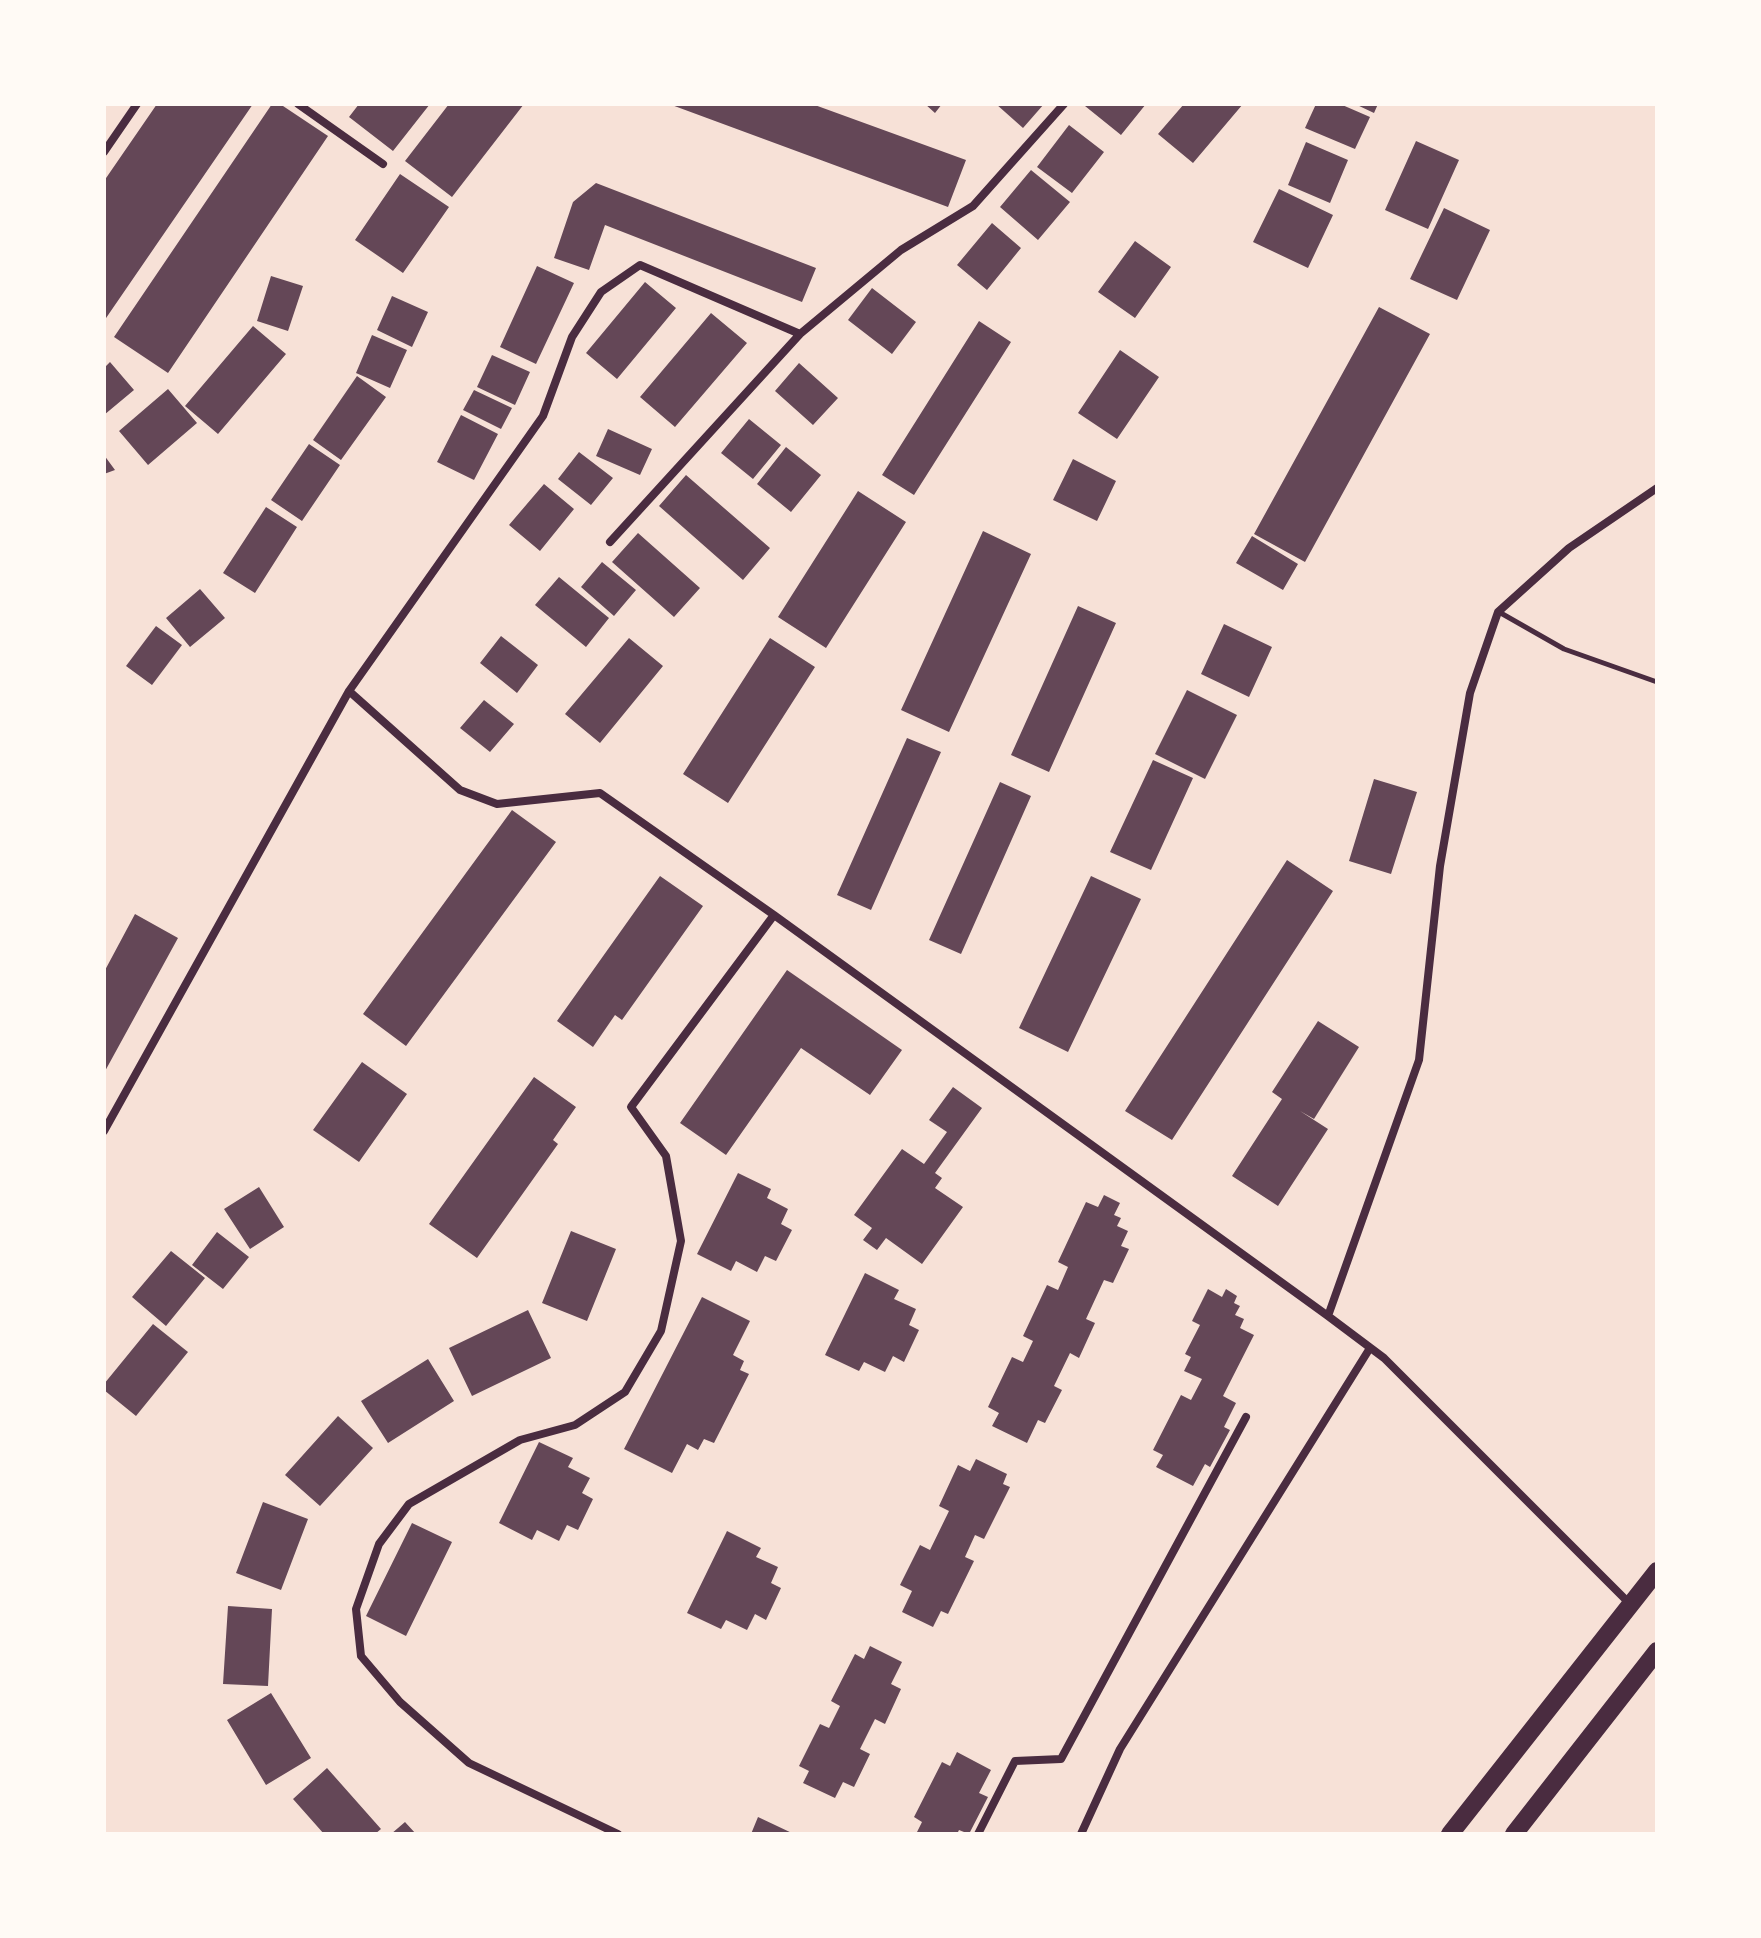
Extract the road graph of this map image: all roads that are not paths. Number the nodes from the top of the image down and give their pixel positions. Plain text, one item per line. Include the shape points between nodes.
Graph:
1 (137, 104) edge
2 (298, 104) edge
3 (1064, 104) edge
4 (104, 152) edge
5 (383, 164) dead end
6 (800, 334) junction
7 (1657, 488) edge
8 (610, 542) dead end
9 (1498, 612) junction
10 (1657, 682) edge
11 (349, 691) junction
12 (774, 915) junction
13 (104, 1131) edge
14 (1328, 1316) junction
15 (1370, 1348) junction
16 (1246, 1417) dead end
17 (1657, 1571) edge
18 (1631, 1604) junction
19 (1657, 1651) edge
20 (618, 1834) edge
21 (978, 1834) edge
22 (1081, 1834) edge
23 (1450, 1834) edge
24 (1514, 1834) edge

1 - 4 street
2 - 5 street
3 - 6 street via 973,206 901,250
6 - 8 street
6 - 11 street via 640,265 601,292 572,337 543,416
7 - 9 street via 1569,548
9 - 10 lane via 1564,649
9 - 14 street via 1470,693 1440,866 1419,1060
11 - 12 street via 460,790 497,804 600,793
11 - 13 street
12 - 14 street
12 - 20 street via 631,1107 666,1156 681,1241 661,1331 625,1392 575,1425 520,1440 409,1504 379,1544 356,1609 361,1656 400,1702 469,1763
14 - 15 street
15 - 18 street
15 - 22 street via 1120,1749
16 - 21 street via 1061,1759 1015,1761
17 - 18 main road
18 - 23 main road
19 - 24 main road

